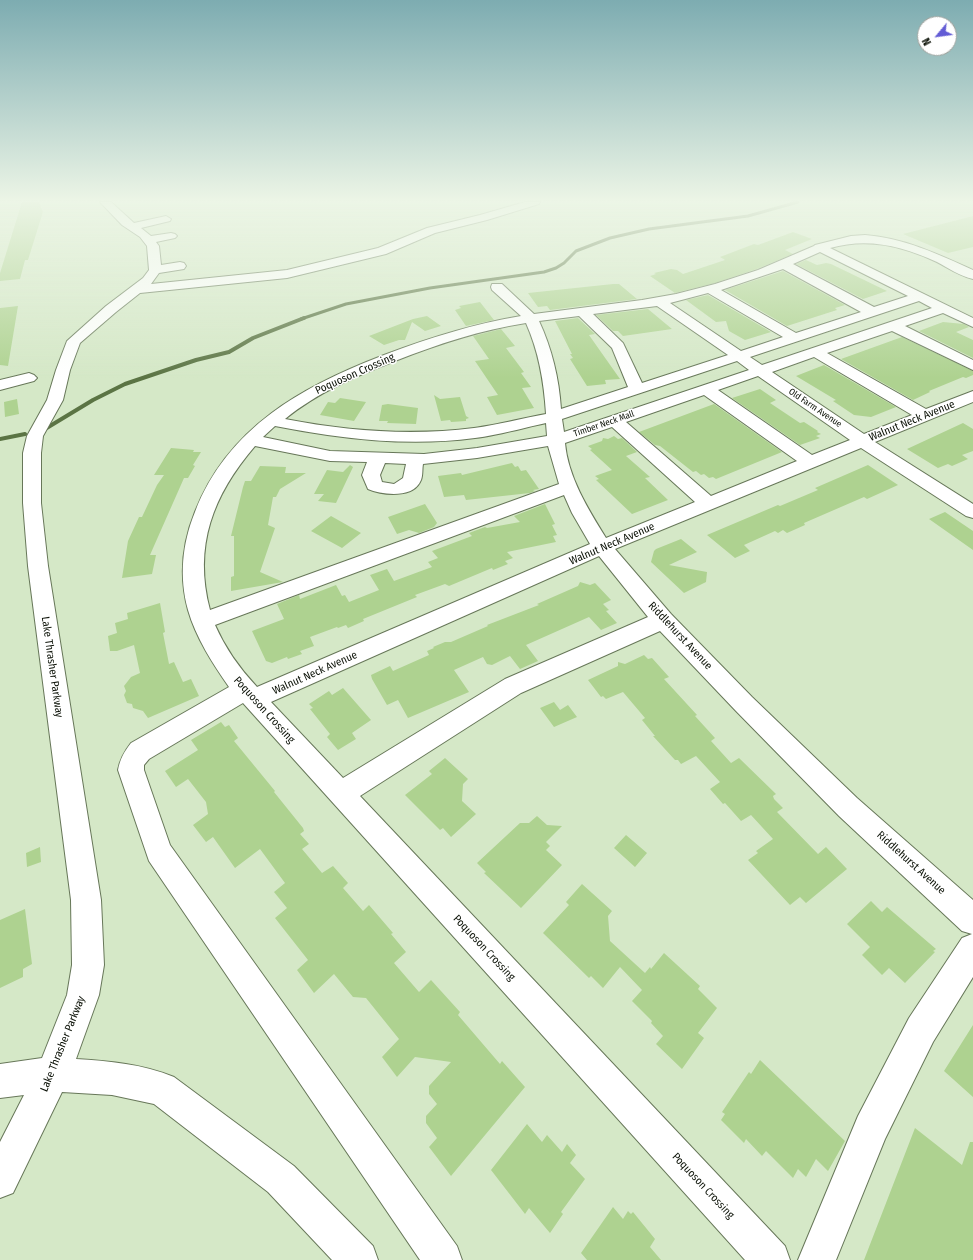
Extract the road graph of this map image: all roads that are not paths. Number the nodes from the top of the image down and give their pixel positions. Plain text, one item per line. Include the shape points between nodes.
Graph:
1 (150, 261) edge
2 (343, 261) edge
3 (790, 261) edge
4 (845, 261) edge
5 (948, 261) edge
6 (783, 264) junction
7 (180, 266) dead end
8 (967, 268) edge
9 (973, 275) edge
10 (145, 280) junction
11 (497, 287) dead end
12 (710, 289) junction
13 (919, 297) junction
14 (660, 301) junction
15 (943, 308) junction
16 (582, 311) junction
17 (872, 312) junction
18 (531, 318) junction
19 (973, 323) edge
20 (893, 326) junction
21 (795, 338) junction
22 (815, 352) junction
23 (739, 356) junction
24 (973, 366) edge
25 (760, 370) junction
26 (29, 378) dead end
27 (0, 385) edge
28 (637, 389) junction
29 (706, 389) junction
30 (973, 396) edge
31 (926, 416) junction
32 (553, 417) junction
33 (614, 420) junction
34 (272, 421) junction
35 (251, 440) junction
36 (556, 440) junction
37 (862, 440) junction
38 (378, 458) junction
39 (414, 459) junction
40 (810, 462) junction
41 (569, 487) junction
42 (709, 504) junction
43 (973, 512) edge
44 (602, 547) junction
45 (663, 620) junction
46 (204, 621) junction
47 (249, 694) junction
48 (341, 794) junction
49 (973, 920) edge
50 (973, 949) edge
51 (53, 1074) junction
52 (0, 1081) edge
53 (0, 1180) edge
54 (359, 1260) edge
55 (443, 1260) edge
56 (771, 1260) edge
57 (817, 1260) edge

1 - 10 street
2 - 10 street via 277,276
3 - 6 street, Poquoson Crossing
4 - 13 street
5 - 8 street, Poquoson Crossing
6 - 12 street, Poquoson Crossing
6 - 17 street
7 - 10 street
8 - 9 street, Poquoson Crossing
10 - 51 street, Lake Thrasher Parkway via 74,341 55,400 35,436 32,453 32,503 38,566 86,900 88,965 83,995
11 - 18 street, Riddlehurst Avenue
12 - 14 street, Poquoson Crossing
12 - 21 street
13 - 15 street
13 - 17 street
14 - 16 street, Poquoson Crossing
14 - 23 street, Old Farm Avenue
15 - 19 street
15 - 20 street, Timber Neck Mall
16 - 18 street, Poquoson Crossing
16 - 28 street via 618,346
17 - 21 street
18 - 32 street, Riddlehurst Avenue via 548,364
18 - 34 street, Poquoson Crossing via 466,331 354,372 303,398
20 - 22 street, Timber Neck Mall
20 - 24 street
21 - 23 street
22 - 25 street, Timber Neck Mall
22 - 31 street
23 - 25 street, Old Farm Avenue
23 - 28 street
25 - 29 street, Timber Neck Mall
25 - 37 street, Old Farm Avenue
26 - 27 street
28 - 32 street
29 - 33 street, Timber Neck Mall
29 - 40 street
30 - 31 street, Walnut Neck Avenue
31 - 37 street, Walnut Neck Avenue
32 - 34 street via 475,433 392,437 319,431
32 - 36 street, Riddlehurst Avenue
33 - 36 street, Timber Neck Mall
33 - 42 street
34 - 35 street, Poquoson Crossing
35 - 38 street, Timber Neck Mall via 330,456
35 - 46 street, Poquoson Crossing via 219,480 204,508 195,538 193,572 199,609
36 - 39 street, Timber Neck Mall via 477,453
36 - 41 street, Riddlehurst Avenue via 557,452
37 - 40 street, Walnut Neck Avenue
37 - 43 street, Old Farm Avenue
38 - 39 street, Timber Neck Mall
38 - 39 street via 371,475 374,485 385,490 406,486 412,480
40 - 42 street, Walnut Neck Avenue
41 - 44 street, Riddlehurst Avenue via 581,513
41 - 46 street
42 - 44 street, Walnut Neck Avenue
44 - 45 street, Riddlehurst Avenue
44 - 47 street, Walnut Neck Avenue
45 - 48 street via 513,686
45 - 49 street, Riddlehurst Avenue via 848,807
46 - 47 street, Poquoson Crossing via 214,646
47 - 48 street, Poquoson Crossing
47 - 55 street, Walnut Neck Avenue via 140,751 132,761 131,770 159,852
48 - 56 street, Poquoson Crossing
50 - 57 street via 921,1030 875,1122
51 - 52 street
51 - 53 street, Lake Thrasher Parkway
51 - 54 street via 112,1078 162,1090 281,1179

